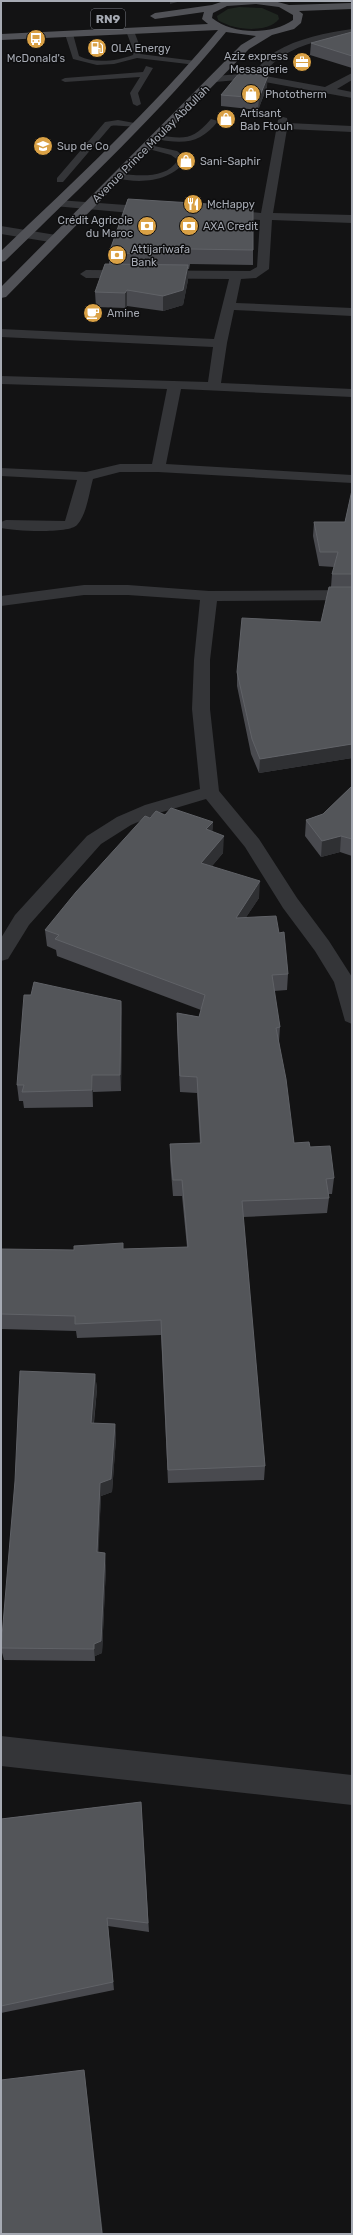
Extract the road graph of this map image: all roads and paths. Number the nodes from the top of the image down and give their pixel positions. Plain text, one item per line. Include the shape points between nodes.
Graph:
1 (323, 1) edge
2 (238, 2) edge
3 (289, 5) edge
4 (352, 6) edge
5 (214, 8) junction
6 (144, 16) dead end
7 (308, 23) dead end
8 (293, 26) junction
9 (220, 28) junction
10 (134, 31) junction
11 (269, 32) junction
12 (352, 32) edge
13 (69, 34) junction
14 (1, 37) edge
15 (177, 40) dead end
16 (192, 49) dead end
17 (136, 56) junction
18 (156, 59) junction
19 (196, 63) junction
20 (145, 74) junction
21 (247, 76) junction
22 (352, 76) edge
23 (65, 80) dead end
24 (214, 80) junction
25 (326, 91) junction
26 (352, 95) edge
27 (137, 104) dead end
28 (214, 121) dead end
29 (136, 124) junction
30 (352, 129) edge
31 (156, 137) junction
32 (148, 146) junction
33 (74, 162) junction
34 (96, 166) junction
35 (118, 176) junction
36 (60, 180) dead end
37 (58, 204) junction
38 (88, 208) junction
39 (166, 211) edge
40 (235, 215) edge
41 (266, 216) junction
42 (352, 219) edge
43 (1, 230) edge
44 (26, 235) junction
45 (56, 240) junction
46 (1, 258) edge
47 (86, 274) dead end
48 (236, 275) junction
49 (1, 294) edge
50 (228, 306) junction
51 (352, 312) edge
52 (3, 336) edge
53 (220, 343) junction
54 (1, 380) edge
55 (175, 385) junction
56 (214, 386) junction
57 (352, 393) edge
58 (158, 468) junction
59 (1, 472) edge
60 (86, 476) junction
61 (352, 478) edge
62 (6, 525) dead end
63 (352, 595) edge
64 (209, 596) junction
65 (1, 601) edge
66 (210, 792) junction
67 (1, 954) edge
68 (352, 1016) edge
69 (1, 1751) edge
70 (352, 1790) edge

1 - 4 main road
2 - 3 main road, RN9
2 - 5 main road, RN9
3 - 4 main road, RN9
3 - 8 main road via 299,16
5 - 6 main road, RN9
5 - 9 main road via 206,17
7 - 8 main road, RN9
8 - 11 main road, RN9
9 - 10 main road, RN9
9 - 11 main road, RN9 via 242,33
9 - 19 main road, Avenue Prince Moulay Abdullah
10 - 13 main road, RN9
10 - 15 main road
10 - 17 lane via 138,52
11 - 24 main road, Avenue Prince Moulay Abdullah via 245,46
12 - 21 street via 315,39 290,48 272,58 258,72
13 - 14 main road, RN9
13 - 17 lane via 76,57 82,60 120,60
16 - 19 main road
17 - 18 lane
18 - 19 lane
18 - 20 lane
19 - 29 main road, Avenue Prince Moulay Abdullah
20 - 23 lane
20 - 27 lane via 134,93
21 - 24 street
21 - 25 street
22 - 25 street
24 - 31 main road, Avenue Prince Moulay Abdullah
25 - 26 street
28 - 31 lane via 195,139
29 - 33 lane via 108,124
29 - 34 main road, Avenue Prince Moulay Abdullah
30 - 41 street via 282,123
31 - 32 main road, Avenue Prince Moulay Abdullah
32 - 35 main road, Avenue Prince Moulay Abdullah
32 - 35 lane via 178,155 183,159 182,162 163,176
33 - 34 lane
33 - 36 lane
34 - 37 main road, Avenue Prince Moulay Abdullah
35 - 38 main road, Avenue Prince Moulay Abdullah
37 - 38 street
37 - 44 main road, Avenue Prince Moulay Abdullah
38 - 39 street
38 - 45 main road, Avenue Prince Moulay Abdullah
40 - 41 street
41 - 42 street
41 - 48 street via 263,269 252,275
43 - 44 street
44 - 45 street
44 - 46 main road, Avenue Prince Moulay Abdullah
45 - 49 main road, Avenue Prince Moulay Abdullah
47 - 48 street
48 - 50 street
50 - 51 street
50 - 53 street
52 - 53 street
53 - 56 street
54 - 55 street
55 - 56 street
55 - 58 street
56 - 57 street
58 - 60 street via 120,468
58 - 61 street
59 - 60 street
60 - 62 street via 74,519 70,524
63 - 64 street
64 - 65 street via 91,590
64 - 66 street via 202,660 201,710
66 - 67 street via 152,809 124,821 94,840 22,920
66 - 68 street via 252,844 290,903 322,946 344,981
69 - 70 street

